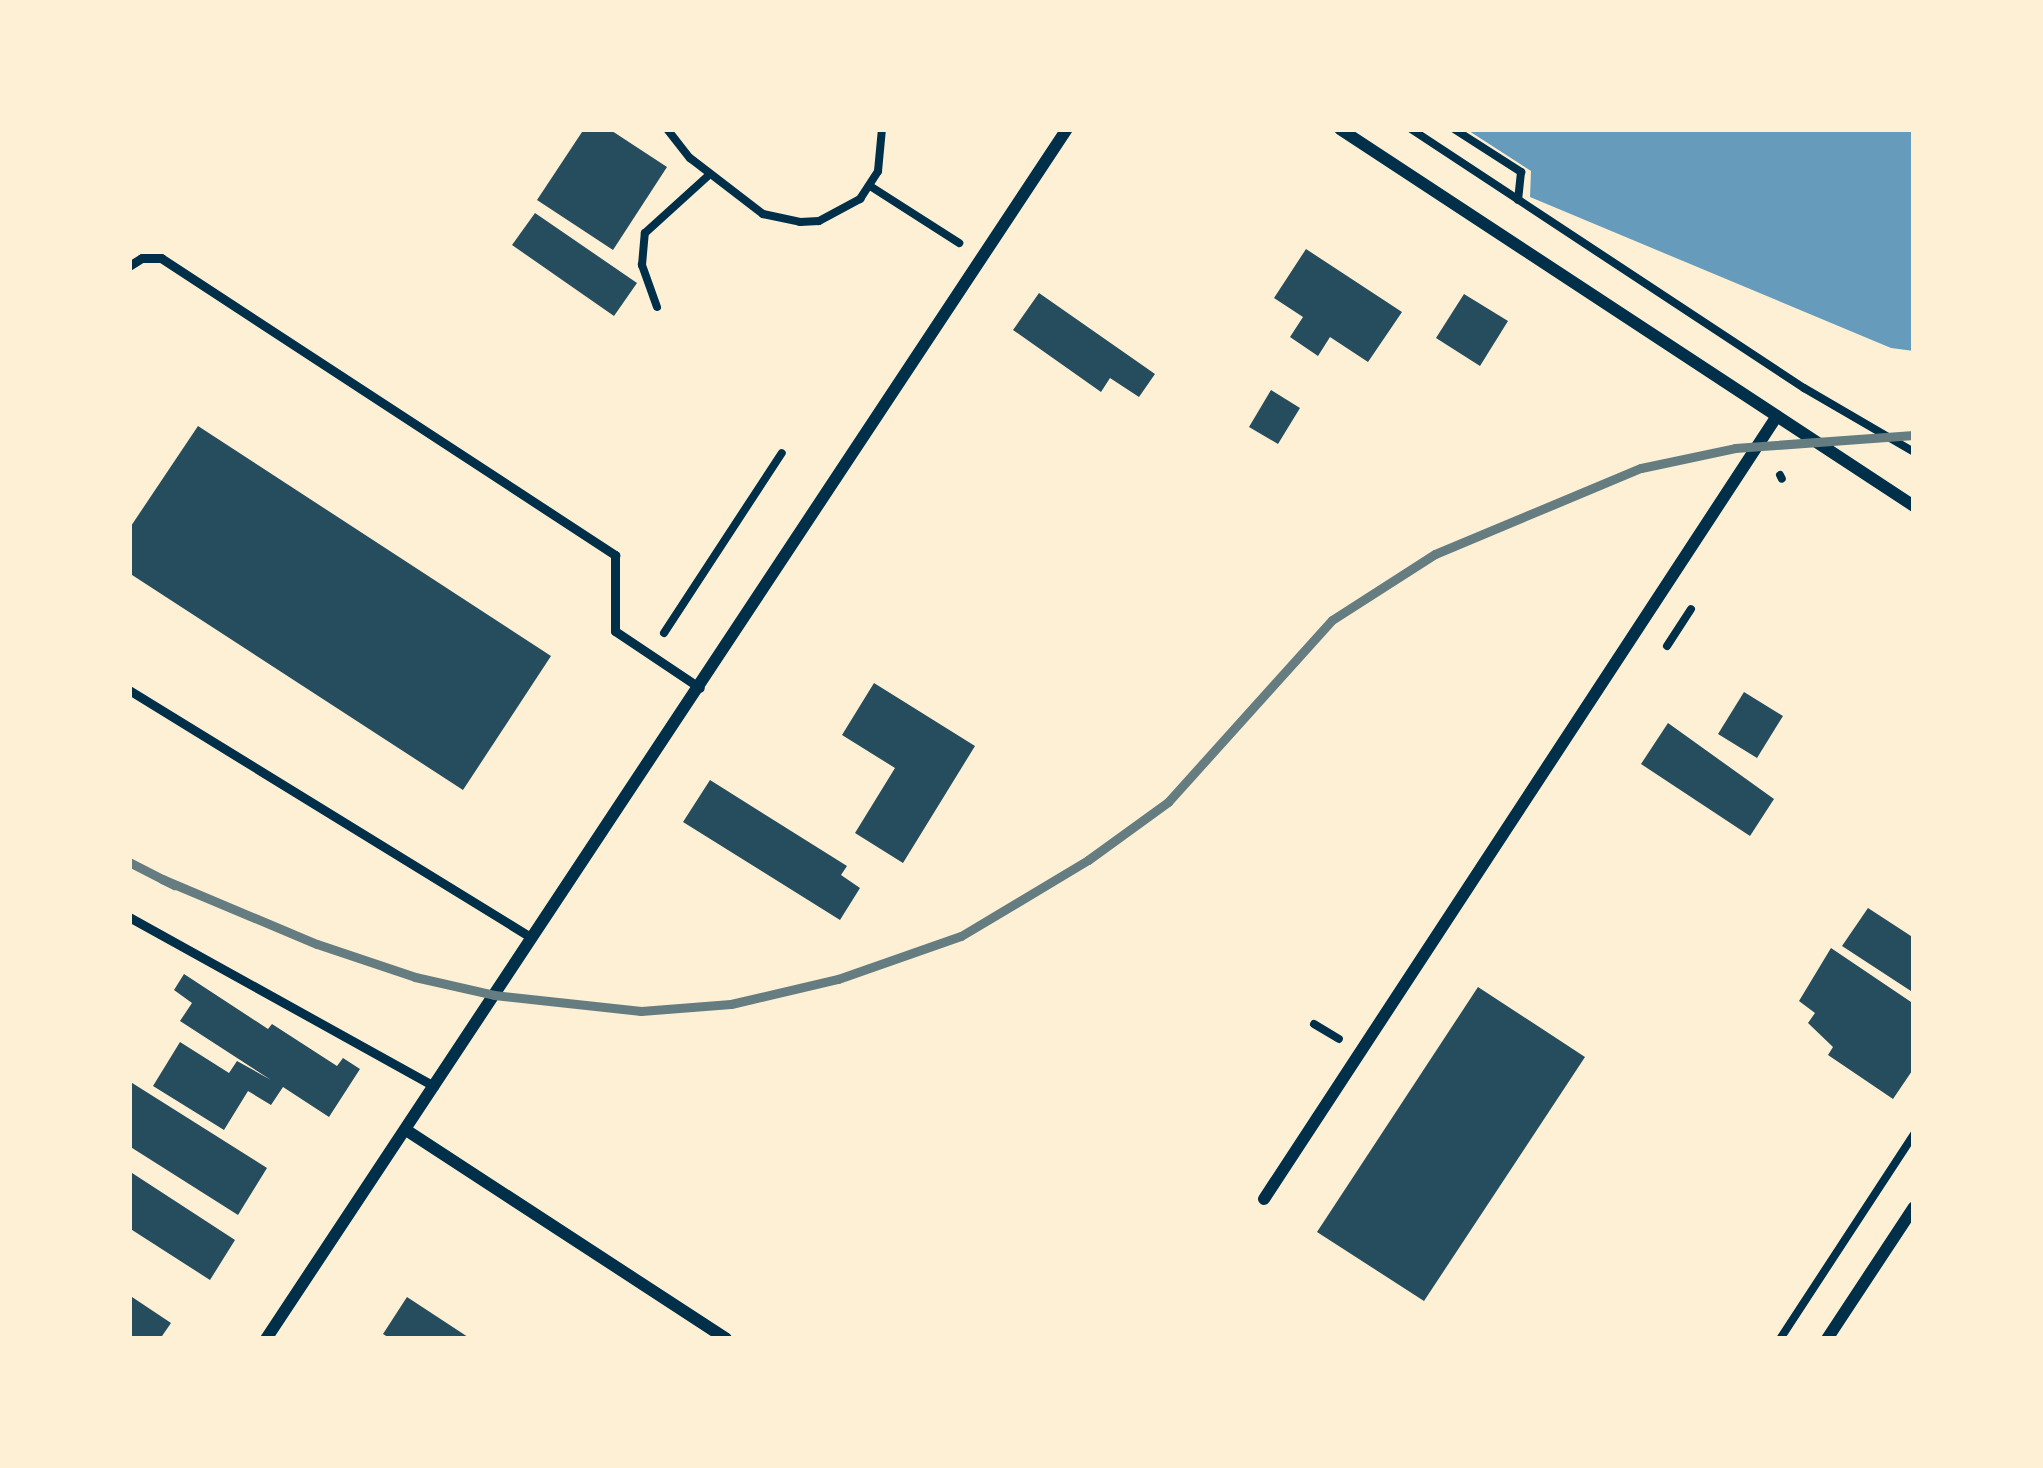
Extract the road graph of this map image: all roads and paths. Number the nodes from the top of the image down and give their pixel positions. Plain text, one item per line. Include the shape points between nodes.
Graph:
1 (667, 129) edge
2 (882, 129) edge
3 (1067, 129) edge
4 (1340, 129) edge
5 (1411, 129) edge
6 (1454, 129) edge
7 (710, 174) junction
8 (870, 185) junction
9 (1518, 200) junction
10 (943, 233) dead end
11 (129, 266) edge
12 (657, 307) dead end
13 (1778, 416) junction
14 (1914, 452) edge
15 (782, 454) dead end
16 (1914, 506) edge
17 (1691, 609) dead end
18 (1667, 646) dead end
19 (650, 654) junction
20 (700, 688) junction
21 (129, 690) edge
22 (129, 917) edge
23 (532, 938) junction
24 (1314, 1024) dead end
25 (1336, 1037) dead end
26 (434, 1086) junction
27 (406, 1130) junction
28 (1914, 1135) edge
29 (1264, 1199) dead end
30 (1914, 1207) edge
31 (266, 1339) edge
32 (726, 1339) edge
33 (1780, 1339) edge
34 (1827, 1339) edge

1 - 7 path
2 - 8 path
3 - 20 street
4 - 13 street
5 - 9 path
6 - 9 path via 1521,172
7 - 8 path via 781,221 818,221
7 - 12 path via 645,233 642,265
8 - 10 path
9 - 14 path
11 - 19 lane via 161,259 615,556 615,631
13 - 16 street
13 - 29 street
15 - 19 path
17 - 18 path
19 - 20 lane
20 - 23 street
21 - 23 lane
22 - 26 lane
23 - 26 street
24 - 25 path
26 - 27 street
27 - 31 street
27 - 32 street
28 - 33 path
30 - 34 street

